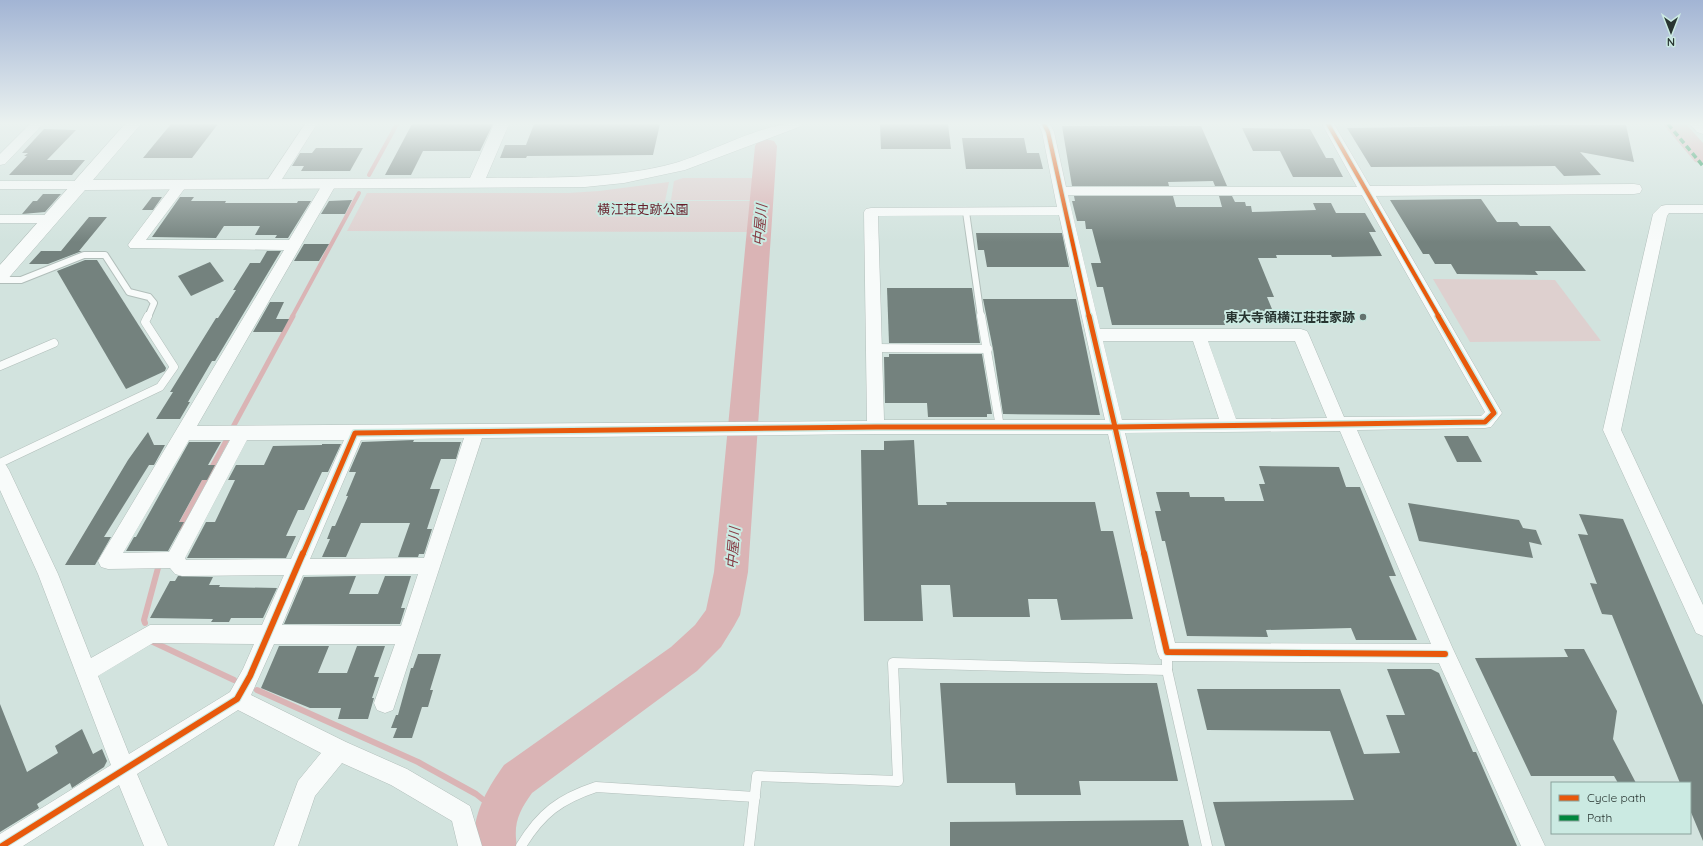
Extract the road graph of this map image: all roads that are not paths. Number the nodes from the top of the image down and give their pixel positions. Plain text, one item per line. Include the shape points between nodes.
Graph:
1 (99, 163) edge
2 (286, 163) edge
3 (484, 163) edge
4 (690, 163) edge
5 (1054, 163) edge
6 (1351, 163) edge
7 (476, 183) junction
8 (181, 184) junction
9 (272, 184) junction
10 (330, 184) junction
11 (0, 185) edge
12 (80, 185) junction
13 (1634, 189) dead end
14 (1367, 190) junction
15 (1060, 191) junction
16 (1703, 209) edge
17 (1065, 211) junction
18 (966, 212) junction
19 (0, 219) edge
20 (51, 219) junction
21 (295, 245) junction
22 (0, 279) edge
23 (1094, 335) junction
24 (1199, 336) junction
25 (54, 343) dead end
26 (875, 348) junction
27 (988, 349) junction
28 (0, 366) edge
29 (1342, 425) junction
30 (1230, 426) junction
31 (876, 427) junction
32 (1000, 427) junction
33 (1115, 427) junction
34 (475, 432) junction
35 (184, 433) junction
36 (242, 433) junction
37 (354, 433) junction
38 (0, 463) edge
39 (0, 470) edge
40 (6, 501) edge
41 (174, 560) junction
42 (296, 566) junction
43 (431, 566) junction
44 (1703, 627) edge
45 (408, 635) junction
46 (267, 636) junction
47 (1445, 654) junction
48 (1167, 661) junction
49 (86, 672) junction
50 (237, 699) junction
51 (385, 703) dead end
52 (338, 750) junction
53 (124, 770) junction
54 (755, 797) junction
55 (2, 846) edge
56 (156, 846) edge
57 (286, 846) edge
58 (470, 846) edge
59 (521, 846) edge
60 (749, 846) edge
61 (1207, 846) edge
62 (1533, 846) edge

1 - 12 street
2 - 9 street
3 - 7 street
4 - 7 street via 652,174 585,182
5 - 15 street
6 - 14 street
7 - 10 street
8 - 9 street
8 - 12 street
8 - 21 street via 135,245
9 - 10 street
10 - 21 street
11 - 12 street
12 - 20 street
13 - 14 street
14 - 15 street
14 - 29 street via 1494,413 1485,422
15 - 17 street
16 - 44 street via 1666,209 1660,214 1612,430
17 - 18 street
17 - 23 street
18 - 26 street via 871,212
18 - 27 lane via 984,338
19 - 20 street
20 - 22 street
21 - 35 street
22 - 38 lane via 21,280 84,255 105,255 129,292 149,297 154,303 145,322 174,367 160,387
23 - 24 street
23 - 33 street
24 - 29 street via 1301,335
24 - 30 street
25 - 28 lane
26 - 27 lane
26 - 31 street
27 - 32 lane
29 - 30 street
29 - 47 street
30 - 33 street
31 - 32 street
31 - 34 street
32 - 33 street
33 - 48 street
34 - 37 street
34 - 43 street
35 - 36 street
35 - 41 street via 108,561
36 - 37 street
36 - 41 street
37 - 42 street
39 - 40 street
40 - 49 street via 48,574
41 - 42 street via 182,568
42 - 43 street
42 - 46 street
43 - 45 street
45 - 46 street
45 - 51 street
46 - 49 street via 150,634
46 - 50 street
47 - 48 street
47 - 62 street
48 - 54 lane via 893,663 898,781 757,776
48 - 61 lane
49 - 53 street
50 - 52 street
50 - 53 street
52 - 57 street via 306,789
52 - 58 street via 399,777 462,814
53 - 55 street
53 - 56 street
54 - 59 lane via 596,787 574,794 551,809 537,822
54 - 60 lane

